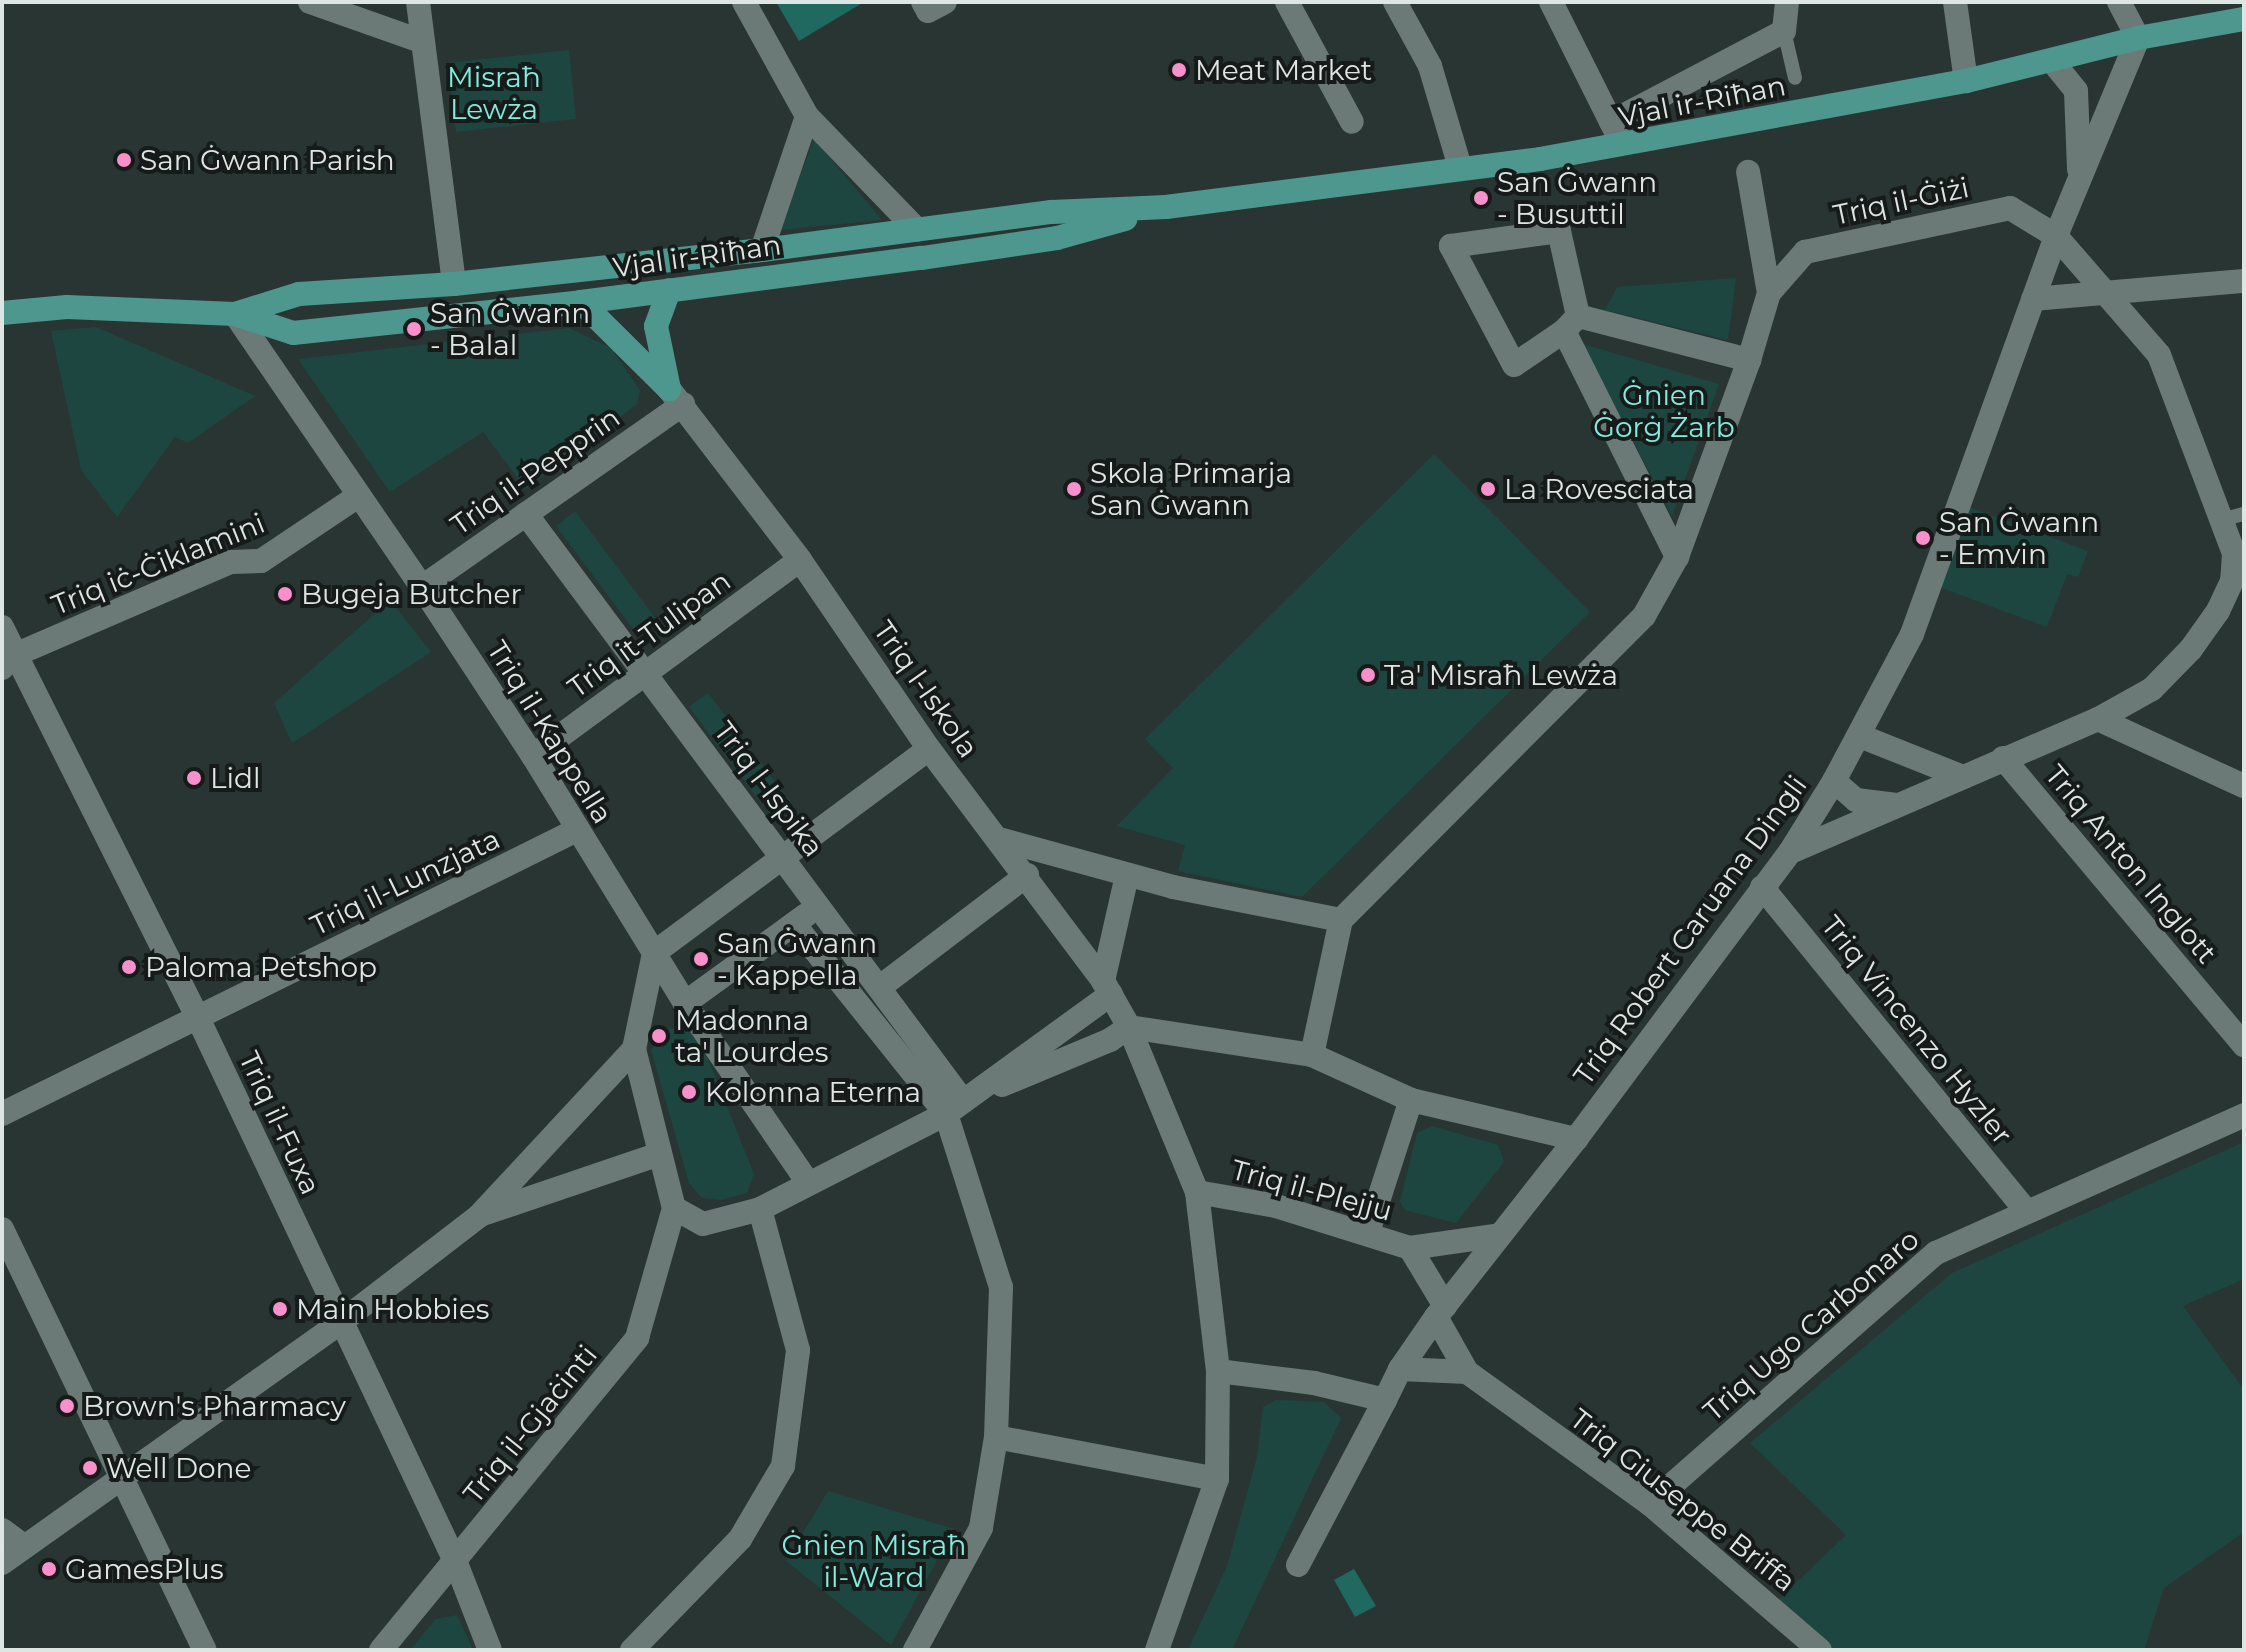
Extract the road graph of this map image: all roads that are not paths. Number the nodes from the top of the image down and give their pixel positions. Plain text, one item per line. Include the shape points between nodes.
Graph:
1 (310, 2) edge
2 (418, 2) edge
3 (744, 2) edge
4 (1287, 2) edge
5 (1395, 2) edge
6 (1551, 2) edge
7 (1787, 2) edge
8 (1955, 2) edge
9 (2119, 2) edge
10 (2244, 19) edge
11 (1784, 31) junction
12 (2138, 38) junction
13 (421, 41) junction
14 (2052, 61) junction
15 (1795, 78) dead end
16 (1966, 81) junction
17 (807, 116) junction
18 (1352, 122) dead end
19 (1611, 122) junction
20 (1624, 147) junction
21 (1460, 167) junction
22 (1748, 172) dead end
23 (2079, 187) junction
24 (1166, 207) junction
25 (917, 230) junction
26 (2056, 236) junction
27 (762, 250) junction
28 (2244, 281) edge
29 (454, 284) junction
30 (669, 290) junction
31 (1769, 293) junction
32 (2105, 293) junction
33 (2033, 299) junction
34 (581, 302) junction
35 (2, 313) edge
36 (235, 314) junction
37 (1571, 323) junction
38 (1749, 360) junction
39 (676, 397) junction
40 (358, 496) junction
41 (526, 514) junction
42 (2232, 517) edge
43 (1677, 557) junction
44 (800, 560) junction
45 (422, 587) junction
46 (2, 627) edge
47 (9, 661) edge
48 (645, 675) junction
49 (2098, 719) junction
50 (1860, 736) junction
51 (929, 749) junction
52 (533, 756) junction
53 (2003, 758) junction
54 (1963, 777) junction
55 (1834, 781) junction
56 (2244, 786) edge
57 (1899, 805) junction
58 (577, 830) junction
59 (999, 839) junction
60 (1790, 852) junction
61 (783, 858) junction
62 (1027, 875) junction
63 (1127, 875) junction
64 (1762, 887) junction
65 (818, 907) junction
66 (1341, 920) junction
67 (794, 924) junction
68 (654, 953) junction
69 (880, 987) junction
70 (1107, 987) junction
71 (685, 1003) junction
72 (198, 1018) junction
73 (1129, 1027) junction
74 (2244, 1045) edge
75 (634, 1049) junction
76 (1312, 1055) junction
77 (1411, 1100) junction
78 (954, 1108) junction
79 (2, 1114) edge
80 (2244, 1115) edge
81 (1576, 1139) junction
82 (659, 1154) junction
83 (809, 1184) junction
84 (1197, 1192) junction
85 (674, 1208) junction
86 (760, 1209) junction
87 (2026, 1211) junction
88 (479, 1216) junction
89 (2, 1229) edge
90 (1368, 1232) junction
91 (1500, 1235) junction
92 (1410, 1248) junction
93 (1441, 1311) junction
94 (341, 1322) junction
95 (1400, 1369) junction
96 (1218, 1371) junction
97 (1467, 1372) junction
98 (1385, 1400) junction
99 (996, 1437) junction
100 (125, 1478) junction
101 (1217, 1479) junction
102 (1650, 1504) junction
103 (2, 1530) edge
104 (24, 1546) junction
105 (2, 1563) edge
106 (456, 1563) junction
107 (1298, 1565) dead end
108 (205, 1650) edge
109 (381, 1650) edge
110 (490, 1650) edge
111 (632, 1650) edge
112 (915, 1650) edge
113 (1157, 1650) edge
114 (1820, 1650) edge

1 - 13 street
2 - 13 street
3 - 17 street
4 - 18 street
5 - 21 street via 1430,66
6 - 19 street
7 - 11 street
8 - 16 street
9 - 12 street
10 - 12 main road, Vjal ir-Riħan
11 - 15 lane
11 - 19 street
12 - 14 main road, Vjal ir-Riħan
12 - 23 street, Triq Robert Caruana Dingli
13 - 29 street
14 - 16 main road, Vjal ir-Riħan
14 - 23 street, Triq Robert Caruana Dingli via 2076,91
16 - 20 main road, Vjal ir-Riħan
17 - 25 street
17 - 27 street
19 - 20 street
20 - 21 main road, Vjal ir-Riħan
21 - 24 main road, Vjal ir-Riħan
22 - 31 street
23 - 26 street, Triq Robert Caruana Dingli
24 - 25 main road, Vjal ir-Riħan via 1052,212
24 - 30 main road, Vjal ir-Riħan via 1057,238
25 - 27 main road, Vjal ir-Riħan
26 - 31 street, Triq il-Ġiżi via 2010,208 1805,252
26 - 32 street, Triq il-Ġiżi
26 - 33 street, Triq Robert Caruana Dingli
27 - 29 main road, Vjal ir-Riħan
28 - 32 street
29 - 36 main road, Vjal ir-Riħan via 299,294
30 - 34 main road, Vjal ir-Riħan
30 - 39 main road via 656,326
31 - 38 street
32 - 33 street
32 - 42 street, Triq il-Ġiżi via 2159,355
33 - 50 street, Triq Robert Caruana Dingli via 1912,634
34 - 36 main road, Vjal ir-Riħan via 293,333
34 - 39 main road
35 - 36 main road, Vjal ir-Riħan via 67,307
36 - 40 street, Triq il-Kappella
37 - 37 street via 1559,231 1451,246 1514,365
37 - 38 street
37 - 43 street
38 - 43 street
39 - 41 street, Triq il-Pepprin
39 - 44 street, Triq l-Iskola
40 - 45 street, Triq il-Kappella
40 - 47 street, Triq iċ-Ċiklamini via 261,561 231,562
41 - 45 street, Triq il-Pepprin
41 - 48 street, Triq l-Ispika
42 - 49 street, Triq il-Ġiżi via 2232,581 2218,611 2152,689
43 - 66 street via 1644,616
44 - 48 street, Triq it-Tulipan
44 - 51 street, Triq l-Iskola
45 - 52 street, Triq il-Kappella
46 - 47 street, Triq il-Fuxa
47 - 72 street, Triq il-Fuxa
48 - 52 street, Triq it-Tulipan
48 - 61 street, Triq l-Ispika
49 - 53 street, Triq il-Ġiżi
49 - 56 street
50 - 54 street
50 - 55 street, Triq Robert Caruana Dingli
51 - 59 street, Triq l-Iskola
51 - 61 street
52 - 58 street, Triq il-Kappella
53 - 54 street, Triq il-Ġiżi
53 - 74 street, Triq Anton Inglott
54 - 57 street, Triq il-Ġiżi
55 - 57 street via 1856,800
55 - 60 street, Triq Robert Caruana Dingli
57 - 60 street, Triq il-Ġiżi
58 - 68 street, Triq il-Kappella
58 - 72 street, Triq il-Lunzjata
59 - 62 street, Triq l-Iskola
59 - 63 street
60 - 64 street, Triq Robert Caruana Dingli
61 - 65 street, Triq l-Ispika
61 - 68 street
62 - 69 street
62 - 70 street, Triq l-Iskola
63 - 66 street
63 - 70 street
64 - 81 street, Triq Robert Caruana Dingli
64 - 87 street, Triq Vincenzo Hyzler
65 - 67 street
65 - 69 street, Triq l-Ispika
66 - 76 street
67 - 71 street
67 - 78 street
68 - 71 street, Triq il-Kappella
68 - 75 street
69 - 78 street, Triq l-Ispika
70 - 73 street, Triq l-Iskola
70 - 78 street
71 - 83 street, Triq il-Kappella
72 - 79 street, Triq il-Lunzjata
72 - 94 street, Triq il-Fuxa
73 - 76 street
73 - 78 street
73 - 84 street, Triq l-Iskola
75 - 82 street
75 - 88 street
76 - 77 street
77 - 81 street
77 - 90 street
78 - 83 street
78 - 99 street via 1001,1287
80 - 87 street, Triq Ugo Carbonaro
81 - 91 street, Triq Robert Caruana Dingli
82 - 85 street
82 - 88 street
83 - 86 street
84 - 90 street, Triq il-Plejju via 1276,1206
84 - 96 street, Triq l-Iskola
85 - 86 street via 703,1224
85 - 106 street, Triq il-Gjaċinti via 637,1338
86 - 111 street via 798,1350 783,1466 740,1539
87 - 102 street, Triq Ugo Carbonaro via 1936,1253
88 - 94 street
89 - 100 street
90 - 92 street, Triq il-Plejju
91 - 92 street, Triq il-Plejju
91 - 93 street, Triq Robert Caruana Dingli
92 - 93 street, Triq il-Plejju
93 - 95 street, Triq Robert Caruana Dingli
93 - 97 street, Triq Giuseppe Briffa
94 - 100 street
94 - 106 street, Triq il-Fuxa
95 - 97 street
95 - 98 street, Triq Robert Caruana Dingli
96 - 98 street via 1314,1383
96 - 101 street, Triq l-Iskola
97 - 102 street, Triq Giuseppe Briffa
98 - 107 street, Triq Robert Caruana Dingli
99 - 101 street
99 - 112 street via 981,1528
100 - 104 street
100 - 108 street
101 - 113 street, Triq l-Iskola
102 - 114 street, Triq Giuseppe Briffa
103 - 104 street
104 - 105 street
106 - 109 street, Triq il-Gjaċinti
106 - 110 street, Triq il-Fuxa

